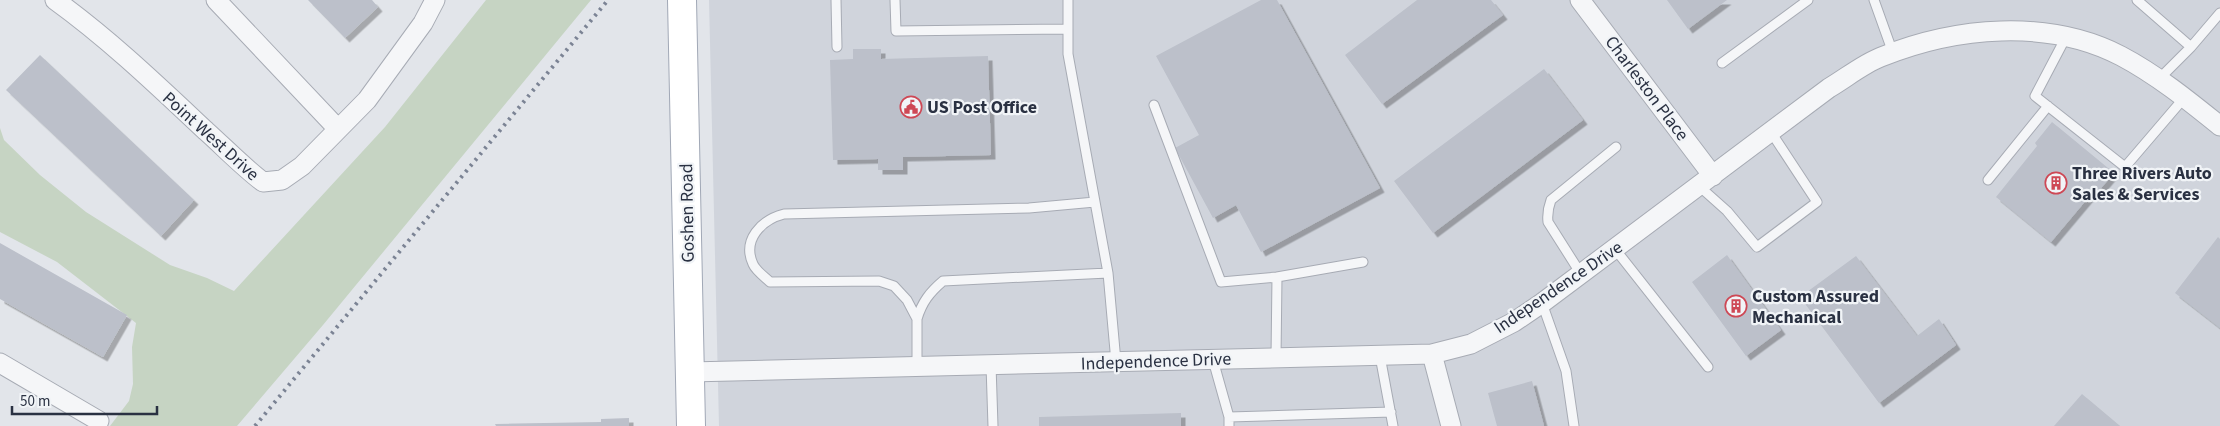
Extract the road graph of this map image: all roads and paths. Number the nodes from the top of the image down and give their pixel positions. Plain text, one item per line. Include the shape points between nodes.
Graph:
1 (55, 0) edge
2 (216, 0) edge
3 (434, 0) edge
4 (682, 0) edge
5 (836, 0) edge
6 (895, 0) edge
7 (1068, 0) edge
8 (1580, 0) edge
9 (1808, 0) edge
10 (1874, 0) edge
11 (2137, 0) edge
12 (2220, 13) edge
13 (1068, 28) junction
14 (2066, 37) junction
15 (837, 47) dead end
16 (2191, 47) junction
17 (1893, 53) junction
18 (1722, 63) dead end
19 (2158, 79) junction
20 (2184, 98) junction
21 (1154, 105) dead end
22 (2048, 106) junction
23 (2220, 126) edge
24 (338, 129) junction
25 (1770, 132) junction
26 (1616, 147) dead end
27 (1988, 180) dead end
28 (1706, 181) junction
29 (1095, 202) junction
30 (1615, 249) junction
31 (1363, 262) dead end
32 (1108, 273) junction
33 (1582, 274) junction
34 (1277, 277) junction
35 (1542, 303) junction
36 (917, 319) junction
37 (1432, 354) junction
38 (1380, 356) junction
39 (1276, 357) junction
40 (1213, 360) junction
41 (1116, 362) junction
42 (0, 363) edge
43 (991, 365) junction
44 (917, 367) junction
45 (1708, 367) dead end
46 (690, 372) junction
47 (1391, 412) junction
48 (99, 421) dead end
49 (1229, 422) edge
50 (691, 426) edge
51 (993, 426) edge
52 (1394, 426) edge
53 (1451, 426) edge
54 (1574, 426) edge

1 - 24 street, Point West Drive via 85,22 263,182 282,180 302,166
2 - 24 street
3 - 24 street, Point West Drive via 423,23 367,100
4 - 46 main road, Goshen Road
5 - 15 lane
6 - 13 lane via 896,31
7 - 13 lane
8 - 28 street, Charleston Place
9 - 18 lane
10 - 17 lane
11 - 16 lane
12 - 16 lane
13 - 29 lane via 1068,54
14 - 17 street, Independence Drive via 2030,31 1968,34 1926,42
14 - 19 street, Independence Drive via 2119,56
14 - 22 lane via 2035,96
16 - 19 lane
17 - 25 street, Independence Drive via 1880,57 1829,88
19 - 20 street, Independence Drive
20 - 22 lane via 2125,167
20 - 23 street, Independence Drive
21 - 34 lane via 1221,282
22 - 27 lane
25 - 28 street, Independence Drive
25 - 28 lane via 1817,202 1757,247
26 - 33 lane via 1551,200 1547,214 1548,222
28 - 30 street, Independence Drive
29 - 32 lane
29 - 36 lane via 1029,208 784,214 770,218 756,232 749,246 754,266 770,282 879,281 894,286 907,300
30 - 33 street, Independence Drive
30 - 45 lane
31 - 34 lane
32 - 36 lane via 943,281 921,306
32 - 41 lane
33 - 35 street, Independence Drive
34 - 39 lane
35 - 37 street, Independence Drive via 1471,344
35 - 54 lane via 1566,372
36 - 44 lane
37 - 38 street, Independence Drive
37 - 53 street
38 - 39 street, Independence Drive
38 - 47 lane
39 - 40 street, Independence Drive
40 - 41 street, Independence Drive
40 - 49 lane
41 - 43 street, Independence Drive
42 - 48 street
43 - 44 street, Independence Drive
43 - 51 lane
44 - 46 street, Independence Drive
46 - 50 main road, Goshen Road
47 - 49 lane
47 - 52 lane

